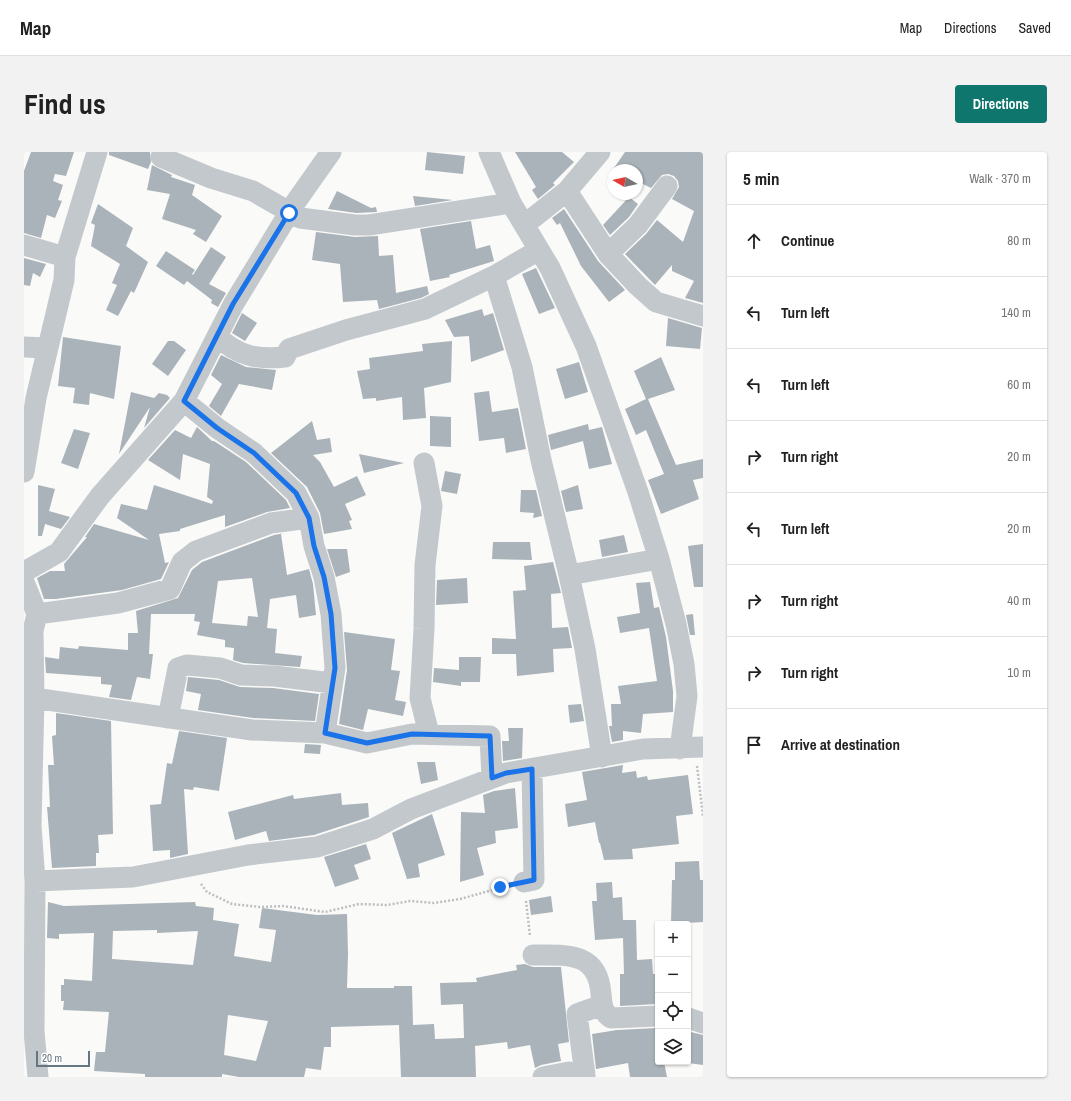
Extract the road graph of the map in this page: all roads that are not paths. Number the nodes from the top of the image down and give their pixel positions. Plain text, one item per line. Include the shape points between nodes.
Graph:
1 (331, 152) edge
2 (489, 152) edge
3 (600, 152) edge
4 (91, 154) edge
5 (162, 157) dead end
6 (667, 186) dead end
7 (567, 191) junction
8 (511, 203) junction
9 (289, 213) junction
10 (524, 225) junction
11 (24, 245) edge
12 (539, 250) junction
13 (608, 254) junction
14 (64, 257) junction
15 (494, 276) junction
16 (703, 316) edge
17 (218, 337) junction
18 (24, 347) edge
19 (46, 348) junction
20 (184, 401) junction
21 (424, 463) dead end
22 (24, 472) edge
23 (309, 518) junction
24 (659, 559) junction
25 (24, 572) edge
26 (569, 575) junction
27 (24, 582) edge
28 (37, 614) junction
29 (332, 682) junction
30 (34, 698) junction
31 (168, 718) junction
32 (325, 733) junction
33 (429, 734) junction
34 (693, 748) edge
35 (602, 757) junction
36 (532, 769) junction
37 (492, 778) junction
38 (27, 825) edge
39 (35, 881) junction
40 (524, 882) road end
41 (533, 955) road end
42 (602, 1005) junction
43 (655, 1016) edge
44 (691, 1019) edge
45 (703, 1022) edge
46 (29, 1031) edge
47 (585, 1076) edge
48 (38, 1077) edge
49 (544, 1077) edge

1 - 9 street
2 - 8 street
3 - 7 street
4 - 14 street
5 - 9 street via 211,178 253,191
6 - 13 street via 638,225
7 - 10 street
7 - 13 street
8 - 9 street via 387,223 356,225 300,218
8 - 10 street
9 - 17 street via 233,304
10 - 12 street
11 - 14 street
12 - 15 street
12 - 24 street via 586,346
13 - 16 street via 656,302
14 - 19 street via 64,280
15 - 17 street via 425,309 346,330 289,349 285,357 266,359 245,354 228,346
15 - 26 street via 522,367
17 - 20 street
18 - 19 street
19 - 22 street
20 - 23 street via 254,453 296,493
20 - 25 street via 100,496 59,552
21 - 33 street via 432,506 424,565 420,698
23 - 28 street via 271,524 196,551 182,562 170,590 118,603
23 - 29 street via 331,614 335,668
24 - 26 street
24 - 34 street via 684,664
26 - 35 street via 585,649
27 - 28 street
28 - 30 street via 33,631
29 - 31 street via 241,675 220,668 187,665 178,668
29 - 32 street
30 - 31 street
30 - 38 street
31 - 32 street via 252,730
32 - 33 street via 367,743 412,734
33 - 37 street via 490,736
34 - 35 street via 643,749
35 - 36 street
36 - 37 street
36 - 40 street via 534,880
37 - 39 street via 411,809 373,829 317,847 248,855 132,877
38 - 39 street
39 - 46 street
41 - 42 street via 568,955 593,967 600,982
42 - 43 street via 605,1014 611,1018
42 - 47 street via 577,1014
44 - 45 street
46 - 48 street
47 - 49 street via 569,1072

